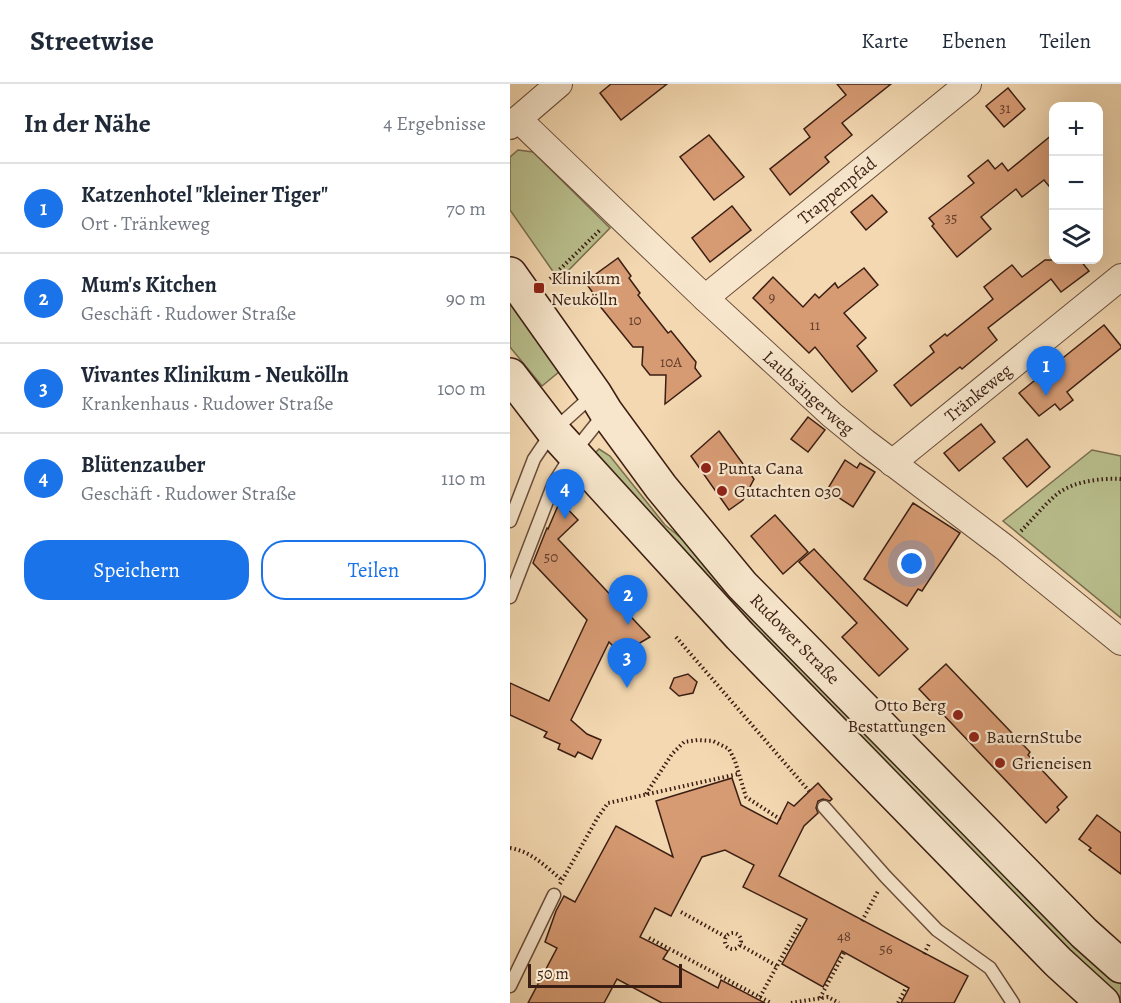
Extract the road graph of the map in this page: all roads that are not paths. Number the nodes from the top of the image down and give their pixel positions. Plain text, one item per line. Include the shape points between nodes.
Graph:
1 (559, 84) edge
2 (968, 84) edge
3 (514, 123) edge
4 (510, 274) edge
5 (1121, 277) edge
6 (705, 298) junction
7 (510, 375) edge
8 (601, 403) junction
9 (563, 442) junction
10 (892, 463) junction
11 (510, 521) edge
12 (510, 597) edge
13 (1121, 642) edge
14 (824, 807) dead end
15 (554, 895) road end
16 (1121, 966) edge
17 (510, 986) edge
18 (1013, 1003) edge
19 (1103, 1003) edge

1 - 3 street
2 - 6 street, Trappenpfad
3 - 6 street, Laubsängerweg
4 - 8 main road, Rudower Straße
5 - 10 street, Tränkeweg
6 - 10 street, Laubsängerweg via 832,415
7 - 9 main road, Rudower Straße
8 - 9 lane
8 - 9 lane
8 - 16 main road, Rudower Straße via 661,487 742,585
9 - 11 lane via 534,459
9 - 12 lane via 554,483
9 - 19 main road, Rudower Straße via 740,636 1058,962
10 - 13 street, Laubsängerweg
14 - 18 lane via 937,930 990,968
15 - 17 lane

